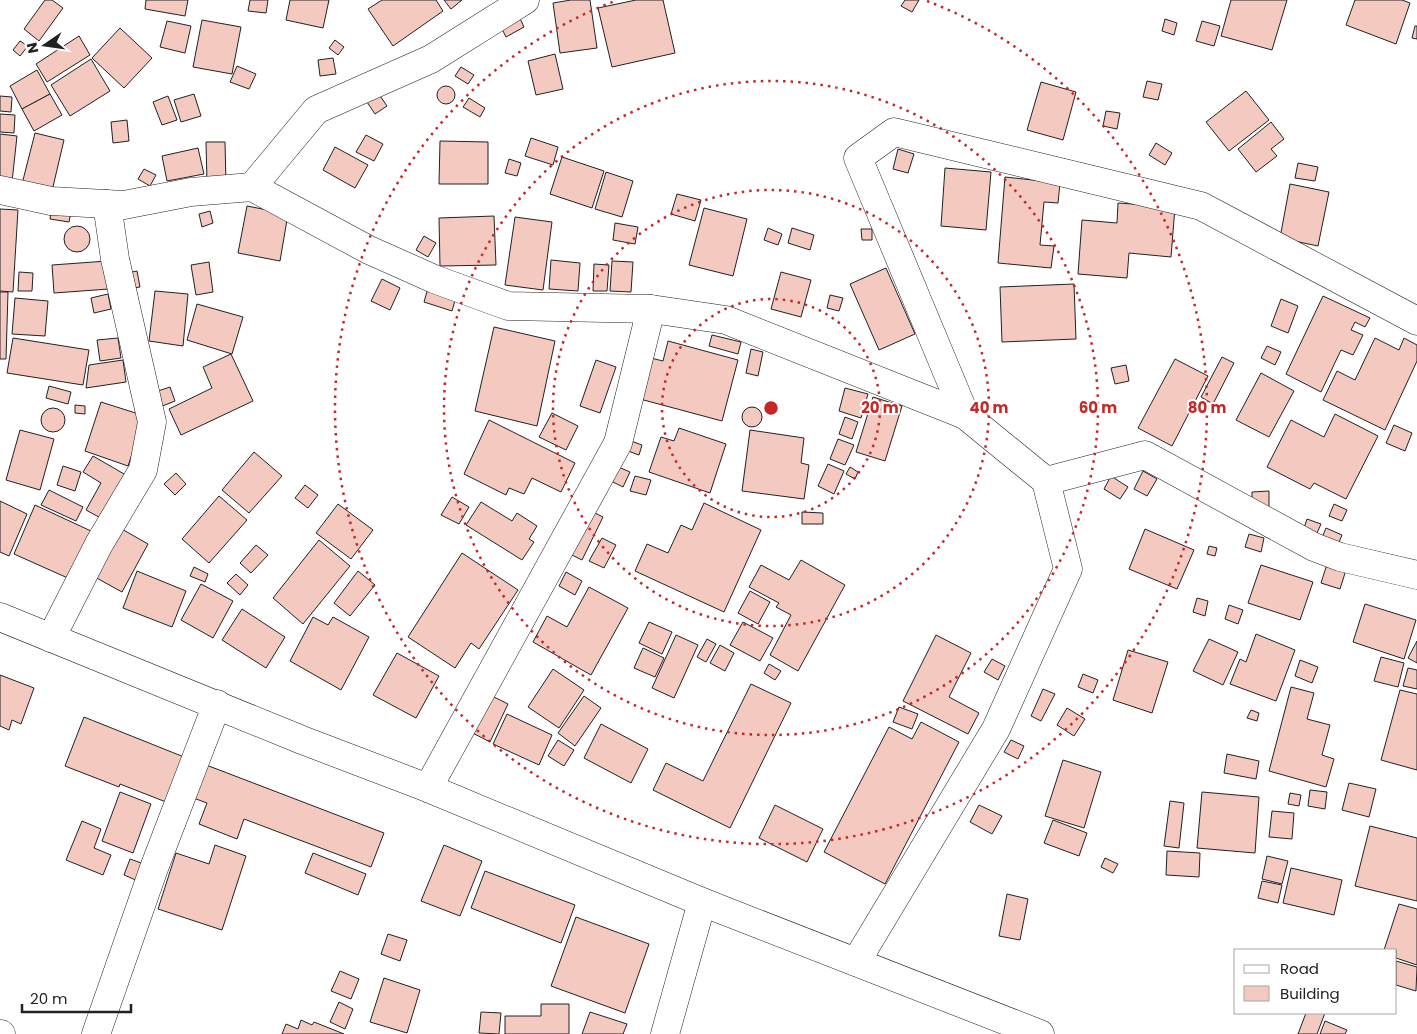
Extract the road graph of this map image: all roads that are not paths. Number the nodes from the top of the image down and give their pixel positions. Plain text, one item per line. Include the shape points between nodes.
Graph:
1 (525, 0) edge
2 (252, 186) junction
3 (0, 190) edge
4 (107, 204) junction
5 (652, 310) junction
6 (1417, 321) edge
7 (966, 416) junction
8 (1046, 481) junction
9 (1417, 576) edge
10 (0, 617) edge
11 (51, 638) junction
12 (217, 704) junction
13 (428, 788) junction
14 (702, 902) junction
15 (856, 962) junction
16 (96, 1034) edge
17 (665, 1034) edge
18 (1040, 1034) edge

1 - 2 street via 432,59 316,110
2 - 4 street via 191,192 124,205
2 - 5 street via 369,250 434,279 508,306
3 - 4 street via 51,201
4 - 11 street via 115,259 152,422 143,470 99,544
5 - 7 street via 726,320
5 - 13 street via 618,443
6 - 7 street via 1201,206 894,132 858,158
7 - 8 street
8 - 9 street via 1145,455 1314,546 1340,557
8 - 15 street via 1068,569 996,729
10 - 11 street
11 - 12 street
12 - 13 street
12 - 16 street via 154,868
13 - 14 street
14 - 15 street
14 - 17 street
15 - 18 street

